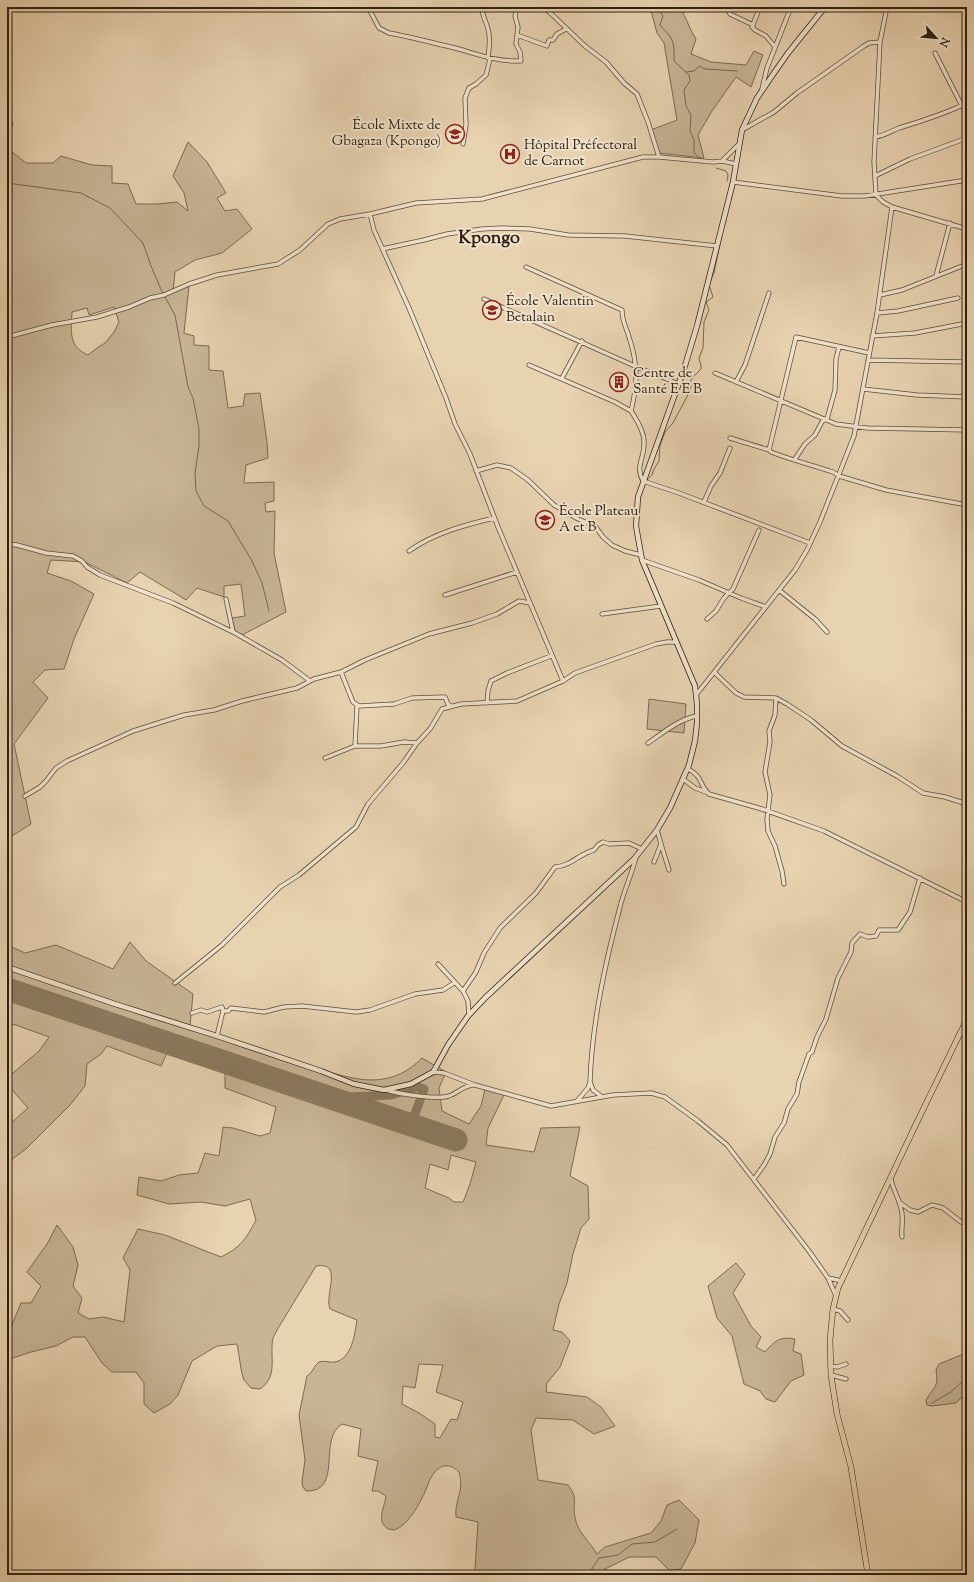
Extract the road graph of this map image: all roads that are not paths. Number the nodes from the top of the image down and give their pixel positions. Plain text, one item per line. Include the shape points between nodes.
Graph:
1 (368, 7) edge
2 (482, 7) edge
3 (517, 7) edge
4 (544, 7) edge
5 (726, 7) edge
6 (760, 7) edge
7 (791, 7) edge
8 (825, 7) edge
9 (887, 7) edge
10 (753, 25) junction
11 (566, 28) junction
12 (517, 35) junction
13 (880, 42) junction
14 (775, 47) junction
15 (935, 53) dead end
16 (489, 59) junction
17 (762, 91) junction
18 (967, 103) edge
19 (962, 106) junction
20 (742, 130) junction
21 (875, 137) junction
22 (967, 138) edge
23 (463, 144) dead end
24 (738, 145) junction
25 (659, 157) junction
26 (722, 161) junction
27 (736, 164) junction
28 (875, 176) junction
29 (967, 180) edge
30 (733, 182) junction
31 (876, 195) junction
32 (892, 207) junction
33 (370, 214) junction
34 (950, 223) junction
35 (967, 229) edge
36 (716, 246) junction
37 (382, 249) junction
38 (967, 264) edge
39 (526, 267) dead end
40 (936, 276) junction
41 (769, 293) dead end
42 (880, 295) junction
43 (958, 298) dead end
44 (484, 299) dead end
45 (877, 313) junction
46 (967, 323) edge
47 (872, 336) junction
48 (7, 337) edge
49 (582, 341) junction
50 (839, 347) junction
51 (869, 353) junction
52 (868, 360) junction
53 (967, 362) edge
54 (529, 365) dead end
55 (637, 367) junction
56 (715, 373) dead end
57 (562, 378) junction
58 (736, 382) junction
59 (679, 384) junction
60 (863, 389) junction
61 (967, 397) edge
62 (781, 401) junction
63 (631, 411) junction
64 (823, 420) junction
65 (856, 428) junction
66 (967, 430) edge
67 (730, 438) dead end
68 (730, 448) dead end
69 (769, 450) junction
70 (795, 459) junction
71 (476, 471) junction
72 (838, 476) junction
73 (645, 482) junction
74 (704, 502) junction
75 (967, 505) edge
76 (494, 518) junction
77 (759, 530) dead end
78 (810, 542) junction
79 (7, 544) edge
80 (409, 551) dead end
81 (642, 558) junction
82 (517, 572) junction
83 (779, 590) junction
84 (730, 594) junction
85 (445, 595) dead end
86 (226, 599) dead end
87 (530, 603) junction
88 (661, 606) junction
89 (766, 607) junction
90 (602, 614) dead end
91 (707, 619) dead end
92 (233, 632) junction
93 (827, 632) dead end
94 (676, 642) junction
95 (551, 656) junction
96 (341, 672) junction
97 (715, 673) junction
98 (563, 681) junction
99 (310, 682) junction
100 (696, 695) junction
101 (776, 698) junction
102 (487, 703) junction
103 (357, 706) junction
104 (451, 706) junction
105 (697, 716) junction
106 (417, 743) junction
107 (648, 743) dead end
108 (355, 746) junction
109 (325, 758) dead end
110 (688, 769) junction
111 (683, 779) junction
112 (706, 792) junction
113 (25, 796) dead end
114 (967, 804) edge
115 (767, 811) junction
116 (658, 830) junction
117 (661, 844) junction
118 (642, 849) junction
119 (636, 856) junction
120 (654, 862) dead end
121 (669, 870) dead end
122 (920, 878) junction
123 (784, 884) dead end
124 (967, 902) edge
125 (438, 964) dead end
126 (7, 967) edge
127 (175, 983) dead end
128 (454, 983) junction
129 (463, 991) junction
130 (224, 1011) junction
131 (192, 1013) dead end
132 (469, 1015) junction
133 (967, 1020) edge
134 (217, 1036) junction
135 (432, 1072) junction
136 (590, 1082) junction
137 (476, 1085) junction
138 (384, 1090) junction
139 (601, 1096) junction
140 (576, 1102) junction
141 (891, 1178) junction
142 (754, 1179) junction
143 (899, 1202) junction
144 (967, 1223) edge
145 (902, 1237) dead end
146 (828, 1278) junction
147 (842, 1281) junction
148 (836, 1296) junction
149 (834, 1309) junction
150 (848, 1320) dead end
151 (846, 1364) dead end
152 (830, 1366) junction
153 (831, 1375) junction
154 (846, 1379) dead end
155 (868, 1575) edge

1 - 16 street via 379,28 389,33
2 - 16 street via 483,18 489,30
3 - 12 street
4 - 11 street
5 - 10 street via 730,14
6 - 10 street
7 - 14 street
8 - 17 main road
9 - 13 street
10 - 14 street via 753,29 766,36
11 - 12 street via 553,40 549,40 547,46
11 - 25 street via 606,62 636,94
12 - 16 street via 516,44 521,61
13 - 20 street via 864,46 774,112
13 - 21 street
14 - 17 street
15 - 19 street
16 - 23 street via 486,75 469,88 467,94
17 - 20 main road
18 - 19 street
19 - 21 street
20 - 24 main road
21 - 28 street
22 - 28 street via 910,159
24 - 26 street
24 - 27 main road
25 - 26 street
25 - 33 street via 634,159 482,200 416,203
26 - 27 street
27 - 30 main road
28 - 31 street
29 - 31 street
30 - 31 street via 842,196
30 - 36 main road
31 - 32 street
32 - 34 street
32 - 42 street
33 - 37 street
33 - 48 street via 340,219 328,224 300,250 278,264 217,275 97,317
34 - 35 street
34 - 40 street
36 - 37 street via 625,236 568,235 502,228 447,234
36 - 59 main road via 699,319
37 - 71 street
38 - 40 street
39 - 55 street via 622,310 623,324 629,335
40 - 42 street via 902,290
41 - 58 street via 746,365
42 - 45 street
43 - 45 street
44 - 49 street
45 - 47 street
46 - 47 street via 915,333
47 - 51 street
49 - 55 street
49 - 57 street
50 - 51 street
50 - 62 street via 796,337
50 - 64 street via 835,390 827,418
51 - 52 street
52 - 53 street
52 - 60 street
54 - 57 street
55 - 59 street
55 - 63 street via 637,388
56 - 58 street
57 - 63 street
58 - 62 street
59 - 73 main road
60 - 61 street
60 - 65 street
62 - 64 street
62 - 69 street
63 - 73 street via 638,420 645,442 639,474
64 - 65 street
64 - 70 street via 815,435
65 - 66 street
65 - 72 street
67 - 69 street
68 - 74 street
69 - 70 street
70 - 72 street
71 - 76 street
71 - 81 street via 496,465 511,468 554,505 595,526 612,545
72 - 75 street via 886,490
72 - 78 street
73 - 74 street
73 - 81 main road via 638,497 636,511
74 - 78 street
76 - 80 street via 435,536
76 - 82 street
77 - 84 street
78 - 83 street
79 - 92 street via 73,556 100,575 169,601
81 - 84 street
81 - 88 main road
82 - 85 street
82 - 87 street
83 - 89 street
83 - 93 street
84 - 89 street
84 - 91 street
86 - 92 street
87 - 95 street
87 - 96 street via 519,601 498,614 429,634
88 - 90 street
88 - 94 main road
89 - 97 street
92 - 99 street via 282,660
94 - 98 street via 656,644 575,673
94 - 100 main road
95 - 98 street
95 - 102 street via 491,681
96 - 99 street
96 - 103 street
97 - 100 street
97 - 101 street via 736,693 744,697
98 - 102 street via 517,701
99 - 113 street via 297,688 214,710 184,715 133,731 67,761 56,768 40,787
100 - 105 main road
101 - 114 street via 811,720 842,746 923,793
101 - 115 street via 775,715 769,731 770,742 765,772 770,795
102 - 104 street
103 - 104 street via 394,704 412,698 426,697 445,697
103 - 108 street
104 - 106 street via 439,712 430,729
105 - 107 street via 680,723
105 - 110 main road via 695,740
106 - 108 street
106 - 127 street via 368,804 356,826 299,875 280,887 222,945
108 - 109 street
110 - 111 main road
110 - 112 street via 697,775
111 - 112 street
111 - 116 main road
112 - 115 street
115 - 122 street via 824,831
115 - 123 street via 768,831 775,846
116 - 117 street
116 - 118 main road
117 - 120 street
117 - 121 street
118 - 119 main road
118 - 129 street via 629,843 603,842 569,864 555,867 536,893 500,928
119 - 132 main road
119 - 136 street via 606,961 594,1032
122 - 124 street
122 - 142 street via 910,912 898,930 879,930 876,936 871,938 860,934 854,940 838,978 826,1019 801,1076 797,1094 775,1137 770,1154
125 - 128 street
126 - 134 main road
128 - 129 street
128 - 130 street via 444,990 415,994 370,1010 356,1012 302,1006 264,1012 231,1008
129 - 132 street via 468,1001
130 - 131 street via 222,1007
130 - 134 street
132 - 135 main road
133 - 141 main road
134 - 138 main road via 344,1081
135 - 137 street via 444,1073
135 - 138 main road via 411,1084
136 - 139 street via 593,1090
136 - 140 street
137 - 138 street via 470,1085 452,1095 440,1098
137 - 140 street via 546,1105
139 - 140 street
139 - 142 street via 651,1093 665,1097 698,1120 727,1145
141 - 143 street
141 - 147 main road
142 - 146 street
143 - 144 street via 918,1212 932,1205 943,1208 961,1222
143 - 145 street via 902,1210
146 - 147 street
146 - 148 street
147 - 148 main road
148 - 149 main road
149 - 150 street via 840,1311
149 - 152 main road
151 - 152 street
152 - 153 main road
153 - 154 street
153 - 155 main road via 837,1414 851,1467

